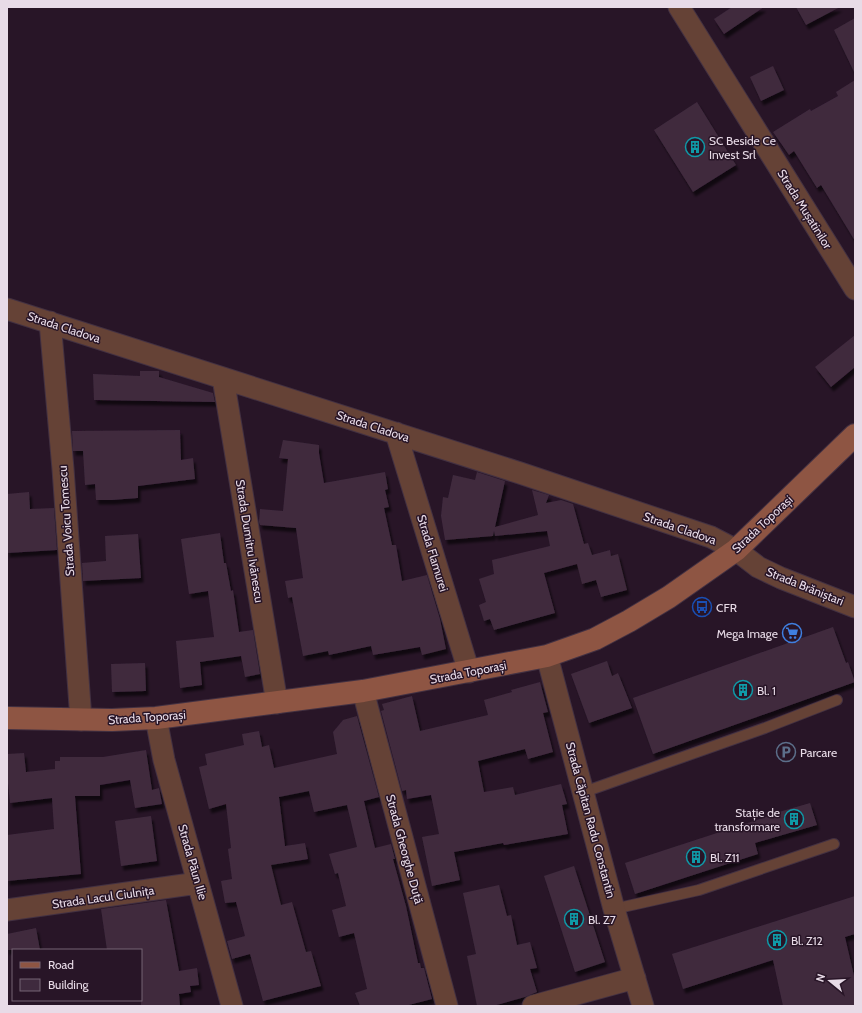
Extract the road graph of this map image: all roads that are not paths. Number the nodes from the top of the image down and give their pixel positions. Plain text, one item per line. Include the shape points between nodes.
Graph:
1 (679, 7) edge
2 (855, 289) edge
3 (7, 309) edge
4 (50, 322) junction
5 (223, 378) junction
6 (396, 433) junction
7 (855, 435) edge
8 (736, 550) junction
9 (855, 607) edge
10 (548, 656) junction
11 (469, 672) junction
12 (362, 691) junction
13 (836, 700) dead end
14 (277, 704) junction
15 (7, 718) edge
16 (156, 718) junction
17 (81, 720) junction
18 (584, 792) junction
19 (834, 844) dead end
20 (198, 883) junction
21 (614, 909) junction
22 (7, 910) edge
23 (635, 978) junction
24 (232, 1006) edge
25 (447, 1006) edge
26 (533, 1006) edge
27 (643, 1006) edge

1 - 2 street, Strada Mușatinilor
3 - 4 street, Strada Cladova
4 - 5 street, Strada Cladova
4 - 17 street, Strada Voicu Tomescu
5 - 6 street, Strada Cladova
5 - 14 street, Strada Dumitru Ivănescu
6 - 8 street, Strada Cladova via 711,537
6 - 11 street, Strada Flamurei
7 - 8 street, Strada Toporași
8 - 9 street, Strada Brăniștari via 758,567
8 - 10 street, Strada Toporași via 669,597 629,621 595,639
10 - 11 street, Strada Toporași
10 - 18 street, Strada Căpitan Radu Constantin
11 - 12 street, Strada Toporași
12 - 14 street, Strada Toporași
12 - 25 street, Strada Gheorghe Duță
13 - 18 lane
14 - 16 street, Strada Toporași
15 - 17 street, Strada Toporași
16 - 17 street, Strada Toporași
16 - 20 street, Strada Păun Ilie via 164,760
18 - 21 street, Strada Căpitan Radu Constantin
19 - 21 lane via 699,890
20 - 22 street, Strada Lacul Ciulnița
20 - 24 street, Strada Păun Ilie
21 - 23 street, Strada Căpitan Radu Constantin
23 - 26 street
23 - 27 street, Strada Căpitan Radu Constantin

